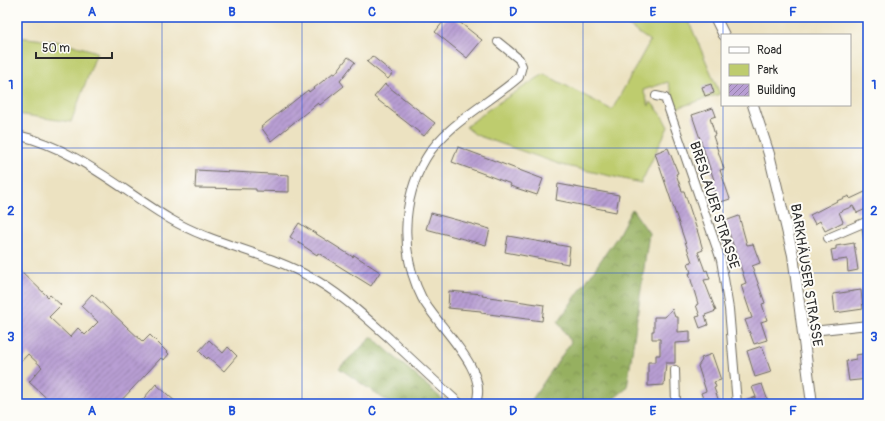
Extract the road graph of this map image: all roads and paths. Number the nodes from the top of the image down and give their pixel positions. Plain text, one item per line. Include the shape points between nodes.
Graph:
1 (715, 17) edge
2 (724, 34) edge
3 (498, 42) dead end
4 (656, 96) dead end
5 (754, 106) edge
6 (17, 135) edge
7 (867, 222) edge
8 (828, 238) dead end
9 (868, 239) edge
10 (868, 325) edge
11 (803, 332) junction
12 (675, 370) dead end
13 (460, 404) edge
14 (474, 404) edge
15 (676, 404) edge
16 (737, 404) edge
17 (812, 404) edge

1 - 2 street
3 - 14 street via 518,59 522,66 519,77 466,117 430,152 413,190 407,217 406,242 411,271 434,318 467,360 476,376 478,389
4 - 16 street, BRESLAUER STRASSE via 665,98 721,260 729,309
5 - 11 street, BARKHÄUSER STRASSE via 769,154 789,239
6 - 13 street via 54,147 76,158 171,220 194,232 288,265 312,278 363,315
7 - 8 street
7 - 9 street
10 - 11 street
11 - 17 street, BARKHÄUSER STRASSE
12 - 15 street

